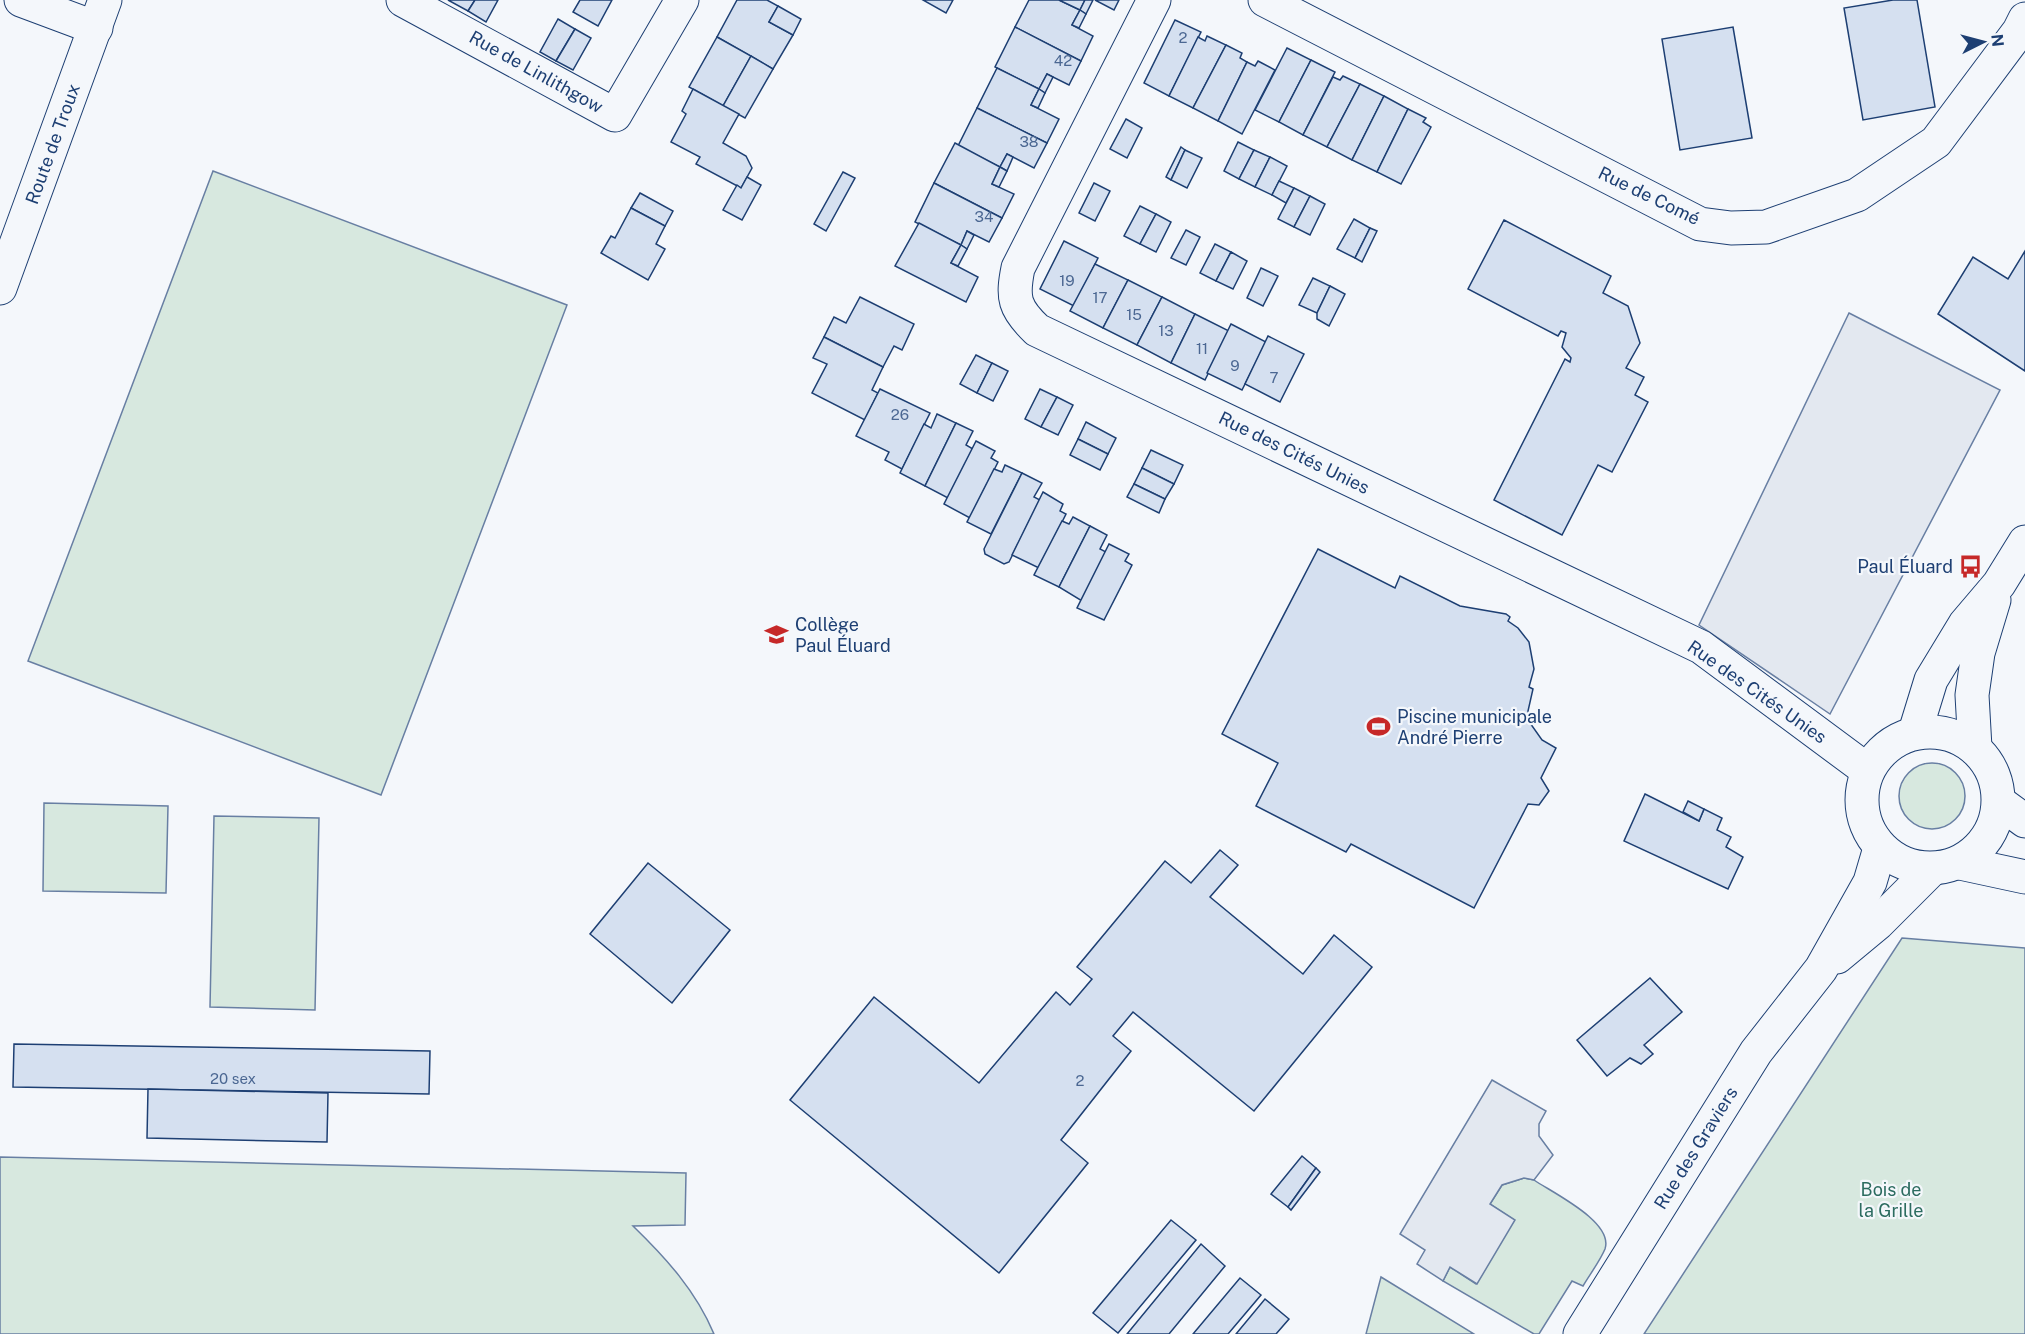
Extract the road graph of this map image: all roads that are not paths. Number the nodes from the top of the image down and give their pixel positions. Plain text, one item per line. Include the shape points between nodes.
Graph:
1 (21, 0) edge
2 (403, 0) edge
3 (682, 0) edge
4 (1154, 0) edge
5 (1264, 0) edge
6 (100, 14) edge
7 (2025, 19) edge
8 (0, 288) edge
9 (2025, 542) edge
10 (1999, 584) junction
11 (1915, 732) junction
12 (1975, 748) junction
13 (1867, 770) junction
14 (2012, 811) edge
15 (1880, 848) junction
16 (1946, 866) junction
17 (2025, 877) edge
18 (1821, 969) junction
19 (1580, 1334) edge

1 - 6 street
2 - 3 street, Rue de Linlithgow via 615,116
4 - 13 street, Rue des Cités Unies via 1017,268 1015,305 1026,320 1036,330 1701,647
5 - 7 street, Rue de Comé via 1700,224 1731,228 1766,227 1857,195 1936,142
6 - 8 street, Route de Troux
9 - 10 street
10 - 11 street via 1965,624 1931,680
10 - 12 street via 1978,653 1972,695
11 - 12 street via 1947,733
11 - 13 street via 1886,746
12 - 14 street via 1994,772
13 - 15 street via 1860,798 1865,825
14 - 16 street via 1994,827 1980,848
15 - 16 street via 1903,865
15 - 18 street, Rue des Graviers via 1870,882
16 - 17 street
16 - 18 street, Rue des Graviers
18 - 19 street, Rue des Graviers via 1756,1052

